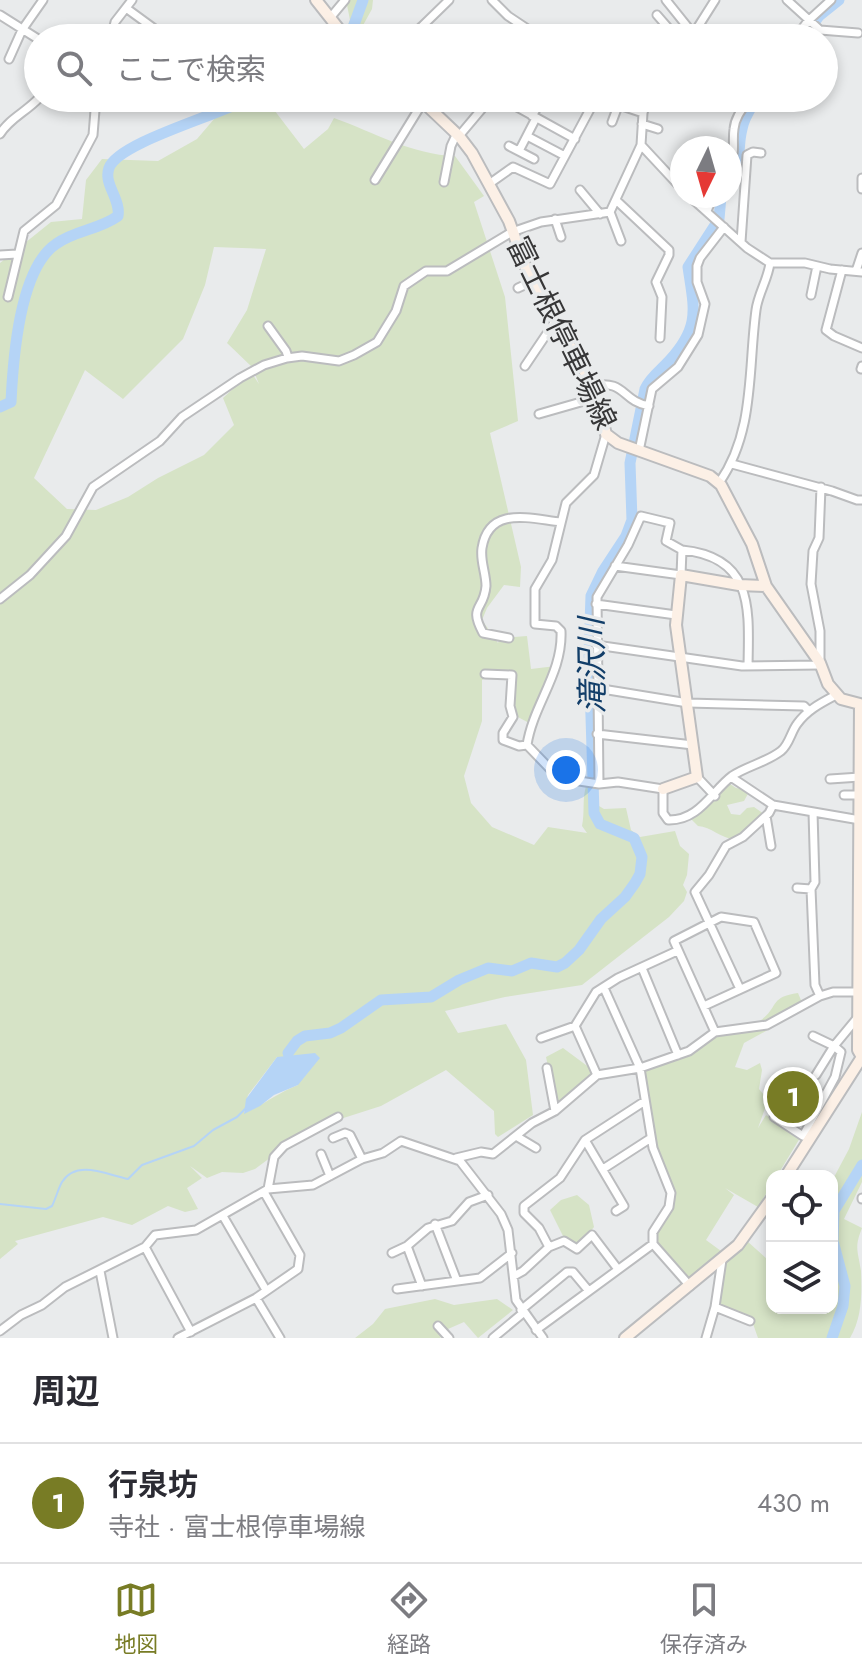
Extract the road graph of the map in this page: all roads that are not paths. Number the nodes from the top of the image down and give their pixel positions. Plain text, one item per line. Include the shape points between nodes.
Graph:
1 (43, 0) edge
2 (132, 0) edge
3 (316, 0) edge
4 (345, 0) edge
5 (449, 0) edge
6 (492, 0) edge
7 (666, 0) edge
8 (715, 0) edge
9 (787, 0) edge
10 (831, 0) edge
11 (126, 8) junction
12 (0, 15) edge
13 (657, 15) dead end
14 (330, 18) junction
15 (808, 21) junction
16 (26, 24) edge
17 (114, 24) edge
18 (148, 24) edge
19 (334, 24) edge
20 (424, 24) edge
21 (520, 24) edge
22 (665, 24) edge
23 (683, 24) edge
24 (700, 24) edge
25 (806, 24) edge
26 (812, 24) edge
27 (24, 27) edge
28 (22, 30) junction
29 (838, 31) edge
30 (858, 33) dead end
31 (9, 59) dead end
32 (25, 112) edge
33 (95, 112) edge
34 (414, 112) edge
35 (434, 112) edge
36 (479, 112) edge
37 (525, 112) edge
38 (536, 112) edge
39 (589, 112) edge
40 (616, 112) edge
41 (639, 112) edge
42 (740, 112) edge
43 (643, 113) joint
44 (534, 117) junction
45 (612, 122) dead end
46 (642, 124) junction
47 (658, 129) dead end
48 (0, 134) edge
49 (458, 135) junction
50 (527, 136) junction
51 (734, 136) edge
52 (575, 139) junction
53 (641, 145) junction
54 (509, 146) dead end
55 (519, 151) junction
56 (761, 153) dead end
57 (565, 156) junction
58 (534, 159) dead end
59 (670, 176) edge
60 (862, 178) edge
61 (375, 180) dead end
62 (444, 182) dead end
63 (489, 184) junction
64 (862, 189) edge
65 (580, 190) dead end
66 (617, 201) junction
67 (703, 208) edge
68 (711, 208) edge
69 (610, 212) junction
70 (600, 214) junction
71 (710, 214) junction
72 (555, 219) junction
73 (722, 226) junction
74 (512, 232) junction
75 (561, 237) dead end
76 (621, 241) dead end
77 (741, 242) junction
78 (862, 253) edge
79 (17, 254) junction
80 (0, 255) edge
81 (770, 263) junction
82 (817, 266) junction
83 (842, 270) junction
84 (859, 272) edge
85 (533, 281) junction
86 (518, 288) dead end
87 (811, 295) dead end
88 (8, 297) dead end
89 (556, 320) junction
90 (268, 326) dead end
91 (660, 338) dead end
92 (862, 348) edge
93 (288, 357) junction
94 (525, 366) dead end
95 (592, 386) junction
96 (595, 398) junction
97 (649, 406) junction
98 (539, 414) dead end
99 (606, 434) junction
100 (634, 449) junction
101 (732, 464) junction
102 (719, 483) junction
103 (821, 487) junction
104 (860, 502) edge
105 (561, 522) junction
106 (682, 550) junction
107 (615, 566) junction
108 (681, 575) junction
109 (739, 585) junction
110 (766, 586) junction
111 (0, 599) edge
112 (596, 604) junction
113 (676, 615) junction
114 (509, 638) dead end
115 (596, 645) junction
116 (680, 656) junction
117 (820, 664) junction
118 (748, 666) junction
119 (485, 674) dead end
120 (596, 688) junction
121 (836, 695) junction
122 (861, 701) edge
123 (688, 703) junction
124 (808, 710) junction
125 (597, 734) junction
126 (861, 739) edge
127 (527, 745) junction
128 (693, 745) junction
129 (697, 777) junction
130 (731, 777) junction
131 (860, 777) edge
132 (830, 779) dead end
133 (596, 783) junction
134 (663, 789) junction
135 (844, 795) dead end
136 (860, 795) junction
137 (715, 796) junction
138 (773, 805) junction
139 (813, 812) junction
140 (766, 816) junction
141 (861, 823) edge
142 (771, 846) dead end
143 (861, 858) edge
144 (797, 888) dead end
145 (811, 889) junction
146 (861, 896) edge
147 (708, 921) junction
148 (677, 951) junction
149 (642, 968) junction
150 (604, 988) junction
151 (740, 989) junction
152 (857, 992) junction
153 (820, 996) junction
154 (704, 1006) junction
155 (858, 1017) junction
156 (575, 1026) junction
157 (715, 1032) junction
158 (813, 1036) dead end
159 (541, 1038) dead end
160 (834, 1046) junction
161 (678, 1055) junction
162 (862, 1057) edge
163 (547, 1068) dead end
164 (640, 1068) junction
165 (597, 1075) junction
166 (816, 1075) dead end
167 (645, 1101) junction
168 (555, 1111) junction
169 (338, 1117) dead end
170 (774, 1117) dead end
171 (516, 1136) junction
172 (333, 1138) dead end
173 (651, 1138) junction
174 (585, 1140) junction
175 (536, 1148) dead end
176 (321, 1154) dead end
177 (456, 1158) junction
178 (362, 1159) junction
179 (603, 1169) junction
180 (790, 1170) edge
181 (330, 1176) junction
182 (266, 1190) junction
183 (488, 1195) junction
184 (766, 1207) edge
185 (616, 1211) dead end
186 (223, 1216) junction
187 (435, 1224) junction
188 (653, 1244) junction
189 (407, 1246) junction
190 (145, 1247) junction
191 (549, 1247) junction
192 (392, 1253) dead end
193 (512, 1253) junction
194 (722, 1260) junction
195 (617, 1268) junction
196 (100, 1271) junction
197 (514, 1276) junction
198 (457, 1281) junction
199 (422, 1286) junction
200 (690, 1286) junction
201 (397, 1289) dead end
202 (266, 1290) junction
203 (588, 1290) junction
204 (256, 1298) junction
205 (715, 1307) junction
206 (522, 1311) junction
207 (750, 1321) dead end
208 (438, 1326) dead end
209 (536, 1330) junction
210 (0, 1331) edge
211 (191, 1332) junction
212 (113, 1338) edge
213 (178, 1338) edge
214 (280, 1338) edge
215 (449, 1338) edge
216 (493, 1338) edge
217 (543, 1338) edge
218 (625, 1338) edge
219 (706, 1338) edge

1 - 16 street
2 - 11 street
3 - 14 main road
4 - 14 street
5 - 20 street
6 - 21 street
7 - 23 street
8 - 24 street
9 - 15 street
10 - 15 street
11 - 17 street
11 - 18 street
12 - 28 street
13 - 22 street
14 - 19 main road
15 - 25 street
15 - 26 street
27 - 28 street
28 - 31 street
29 - 30 street
32 - 48 street via 7,122
33 - 79 street via 93,135 56,205 24,231
34 - 61 street
35 - 49 main road, 富士根停車場線
36 - 49 street
37 - 44 street
38 - 44 street
39 - 52 street
40 - 45 street
41 - 43 street
42 - 51 street
43 - 46 street
44 - 50 street
44 - 52 street
46 - 47 street
46 - 53 street
49 - 62 street
49 - 63 main road, 富士根停車場線
50 - 55 street
50 - 57 street
52 - 57 street
53 - 59 street
53 - 66 street
54 - 55 street
55 - 58 street
56 - 77 street via 747,155
57 - 63 street via 550,184 513,167
60 - 64 street
63 - 74 main road, 富士根停車場線
65 - 70 street
66 - 69 street
66 - 91 street via 669,250 656,282 662,297
67 - 71 street
68 - 71 street
69 - 70 street
69 - 76 street
70 - 72 street
71 - 73 street
72 - 74 street
72 - 75 street
73 - 77 street
73 - 97 street via 697,266 705,304 698,335 678,367 652,389
74 - 85 main road, 富士根停車場線
74 - 93 street via 447,271 426,271 404,286 377,342 354,355 339,361
77 - 81 street
78 - 84 street
79 - 80 street
79 - 88 street
81 - 82 street
81 - 101 street via 757,307 746,413
82 - 83 street
82 - 87 street
83 - 84 street
83 - 92 street via 826,330
85 - 86 street
85 - 89 main road, 富士根停車場線
89 - 94 street
89 - 95 main road, 富士根停車場線
90 - 93 street
93 - 111 street via 240,378 93,487 58,546
95 - 96 main road, 富士根停車場線
95 - 97 street via 615,385 638,404
96 - 98 street
96 - 99 main road, 富士根停車場線
97 - 100 street
99 - 100 main road, 富士根停車場線
99 - 105 street via 594,475 566,503
100 - 102 main road, 富士根停車場線
101 - 102 street
101 - 103 street
102 - 110 main road via 756,552
103 - 104 street
103 - 117 street via 811,584
105 - 114 street via 511,516 493,526 484,540 486,586 476,621 483,633
105 - 127 street via 552,560 535,589 534,615 535,624 561,631 561,642 557,667
106 - 107 street via 666,541 670,523 643,515
106 - 108 street
106 - 109 street via 716,557 734,571
107 - 108 street
107 - 112 street
108 - 109 main road
108 - 113 main road
109 - 110 main road
109 - 118 street via 749,615
110 - 117 main road
112 - 113 street
112 - 115 street
113 - 116 main road
115 - 116 street
115 - 120 street
116 - 118 street
116 - 123 main road
117 - 118 street
117 - 121 main road
119 - 127 street via 512,675 513,717 503,740
120 - 123 street
120 - 125 street
121 - 122 main road via 850,703
121 - 124 street
122 - 126 main road
123 - 124 street
123 - 128 main road
124 - 130 street via 783,750
125 - 128 street
125 - 133 street
126 - 131 main road
127 - 133 street via 553,772
128 - 129 main road
129 - 134 main road
129 - 137 street
130 - 137 street
130 - 138 street
131 - 132 street
131 - 136 main road
133 - 134 street
134 - 137 street via 668,820 686,816
135 - 136 street
136 - 141 main road
138 - 139 street
138 - 140 street
139 - 141 street
139 - 145 street
140 - 142 street
140 - 147 street via 726,846 695,892
141 - 143 main road
143 - 146 main road
144 - 145 street
145 - 153 street via 815,985
146 - 152 main road
147 - 148 street via 674,941
147 - 151 street
147 - 151 street via 721,917 754,922 776,973
148 - 149 street
148 - 154 street
149 - 150 street
149 - 161 street
150 - 156 street
150 - 164 street
151 - 154 street
152 - 153 street
152 - 155 main road
153 - 157 street via 767,1025
154 - 157 street
155 - 160 street
155 - 162 main road
156 - 159 street
156 - 165 street
157 - 161 street
158 - 160 street
160 - 166 street
160 - 170 street via 841,1052 835,1077 803,1136
161 - 164 street
162 - 180 main road
163 - 168 street
164 - 165 street
164 - 167 street
165 - 168 street
167 - 173 street
167 - 174 street
168 - 171 street
169 - 182 street via 284,1146 274,1157
171 - 175 street
171 - 177 street via 493,1154
172 - 178 street via 350,1135
173 - 179 street
173 - 188 street via 671,1193
174 - 179 street
174 - 191 street via 560,1178 524,1206
176 - 181 street
177 - 178 street via 401,1141
177 - 183 street
178 - 181 street
179 - 185 street via 624,1206
181 - 182 street via 313,1185
182 - 186 street
182 - 202 street via 300,1255 298,1269
183 - 187 street via 469,1202 452,1221
183 - 193 street via 508,1230
184 - 194 main road
186 - 190 street via 196,1230 160,1233
186 - 202 street
187 - 189 street
187 - 198 street
188 - 195 street
188 - 200 street
189 - 192 street
189 - 199 street
190 - 196 street
190 - 211 street
191 - 195 street via 564,1241 577,1249 592,1235
191 - 197 street
193 - 197 street
193 - 198 street via 480,1278
194 - 200 main road
194 - 205 street
195 - 203 street
196 - 210 street via 65,1287
196 - 212 street
197 - 206 street via 514,1294
198 - 199 street
199 - 201 street
200 - 218 main road
202 - 204 street
203 - 206 street via 567,1272
203 - 209 street
204 - 211 street
204 - 214 street
205 - 207 street
205 - 219 street
206 - 209 street
206 - 216 street
208 - 215 street
209 - 217 street
211 - 213 street

